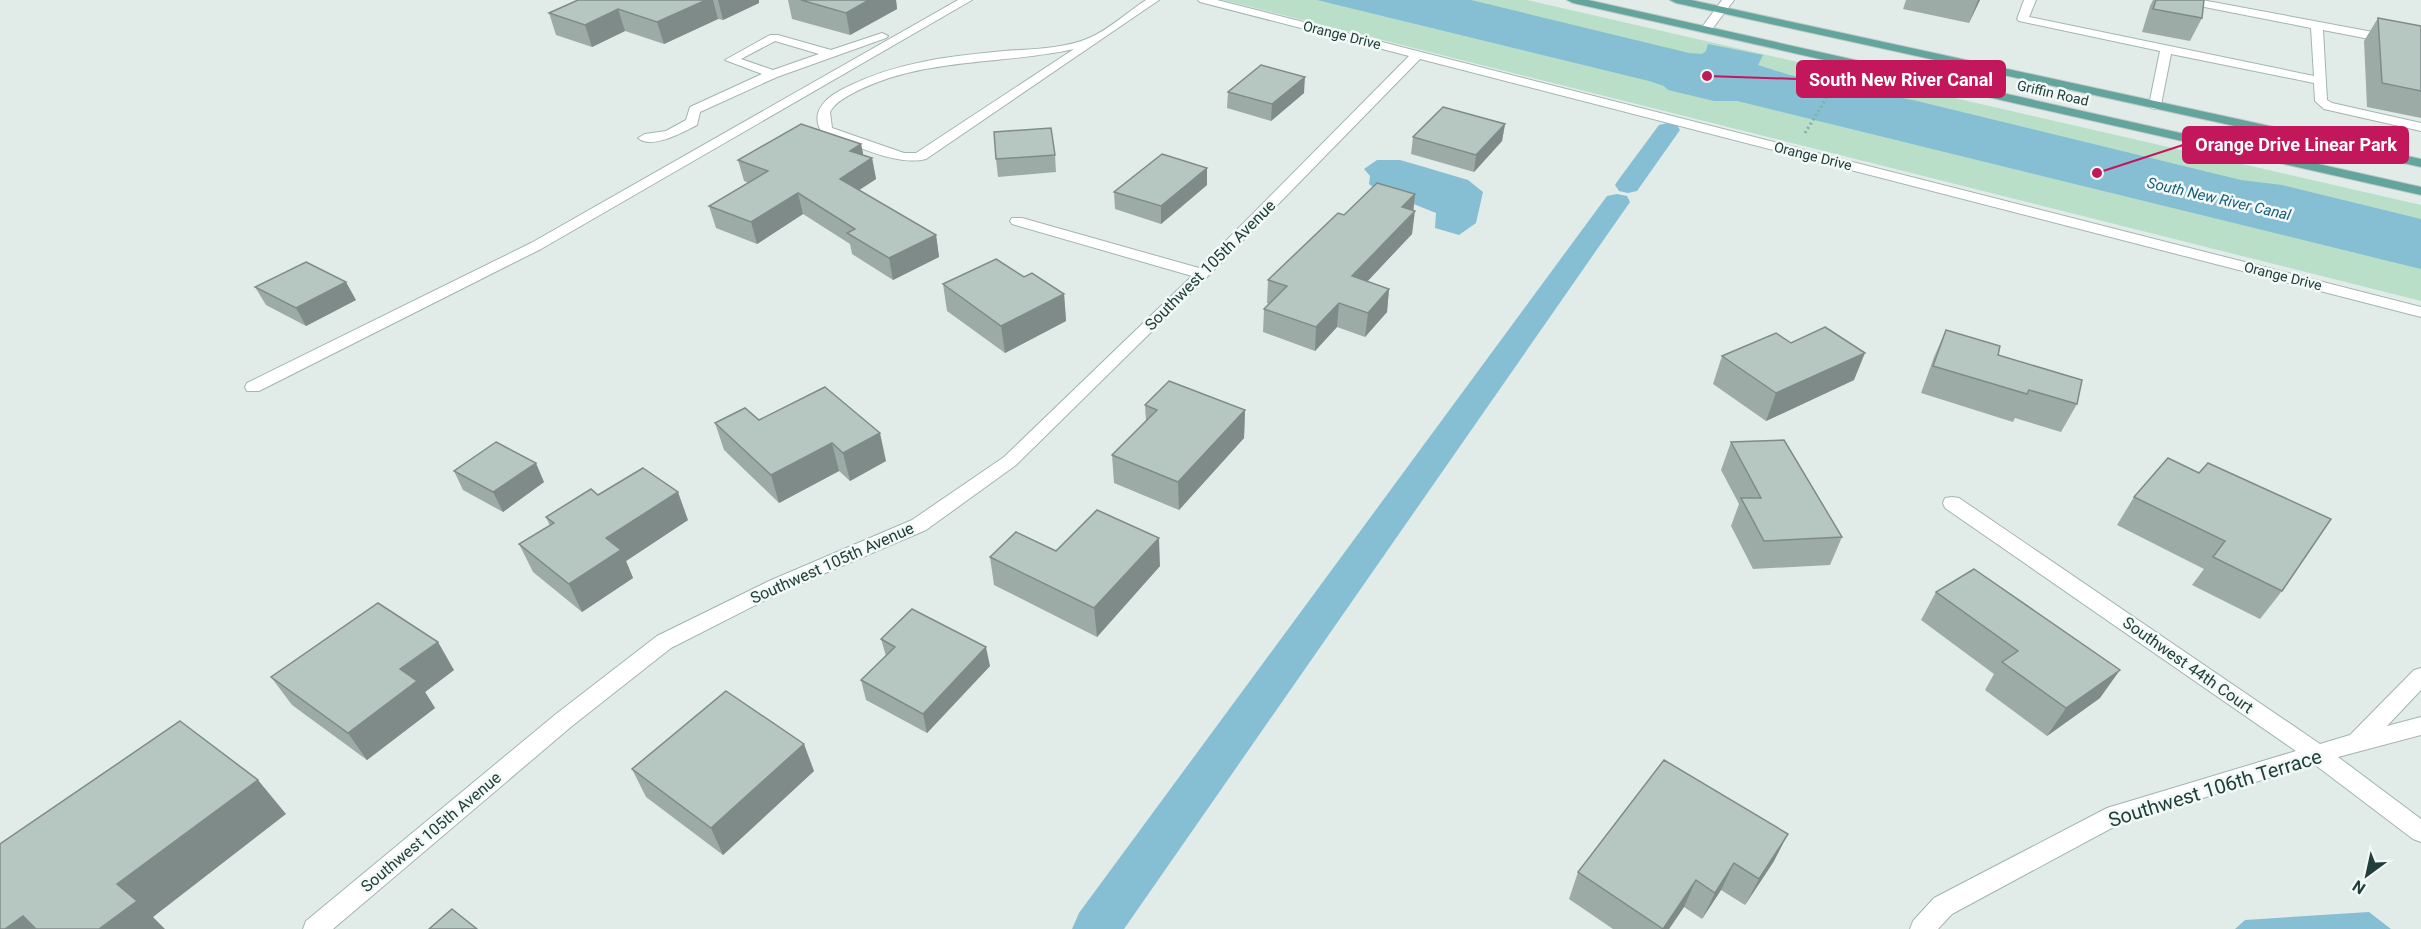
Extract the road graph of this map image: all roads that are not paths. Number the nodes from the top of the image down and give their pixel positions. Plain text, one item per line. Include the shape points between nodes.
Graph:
1 (943, 0) edge
2 (966, 0) edge
3 (1153, 0) edge
4 (1204, 0) edge
5 (1573, 0) edge
6 (1676, 0) edge
7 (2030, 0) edge
8 (2184, 0) edge
9 (1724, 5) edge
10 (2317, 25) junction
11 (1706, 30) junction
12 (1093, 41) junction
13 (2421, 45) edge
14 (2166, 49) junction
15 (829, 53) junction
16 (1417, 55) junction
17 (773, 74) junction
18 (2320, 81) junction
19 (2155, 105) junction
20 (2421, 127) edge
21 (645, 138) dead end
22 (2421, 163) edge
23 (2421, 191) edge
24 (1017, 222) dead end
25 (1202, 274) junction
26 (2421, 312) edge
27 (253, 387) dead end
28 (1952, 503) dead end
29 (2421, 676) edge
30 (2421, 726) edge
31 (2357, 742) junction
32 (2319, 755) junction
33 (2421, 832) edge
34 (315, 929) edge
35 (1922, 929) edge

1 - 15 street via 888,34
2 - 27 street via 536,246
3 - 12 street
4 - 16 street, Orange Drive
5 - 11 main road, Griffin Road
6 - 9 main road, Griffin Road
7 - 14 street via 2023,19
8 - 10 street
9 - 11 street
9 - 19 main road, Griffin Road
10 - 13 street
10 - 18 street
11 - 23 main road, Griffin Road
12 - 12 street via 1046,51 897,69 842,94 826,106 823,121 827,130 902,158 914,158
14 - 18 street
14 - 19 street
15 - 17 street
15 - 17 street via 774,37 731,60
16 - 25 street, Southwest 105th Avenue
16 - 26 street, Orange Drive
17 - 21 street via 694,110 692,122 669,135
18 - 20 street via 2321,101 2328,106
19 - 22 main road, Griffin Road
24 - 25 street
25 - 34 street, Southwest 105th Avenue via 1010,460 919,525 776,586 664,642 564,720
28 - 32 street, Southwest 44th Court
29 - 31 street, Southwest 106th Terrace
30 - 31 street, Southwest 106th Terrace
31 - 32 street, Southwest 106th Terrace
32 - 33 street, Southwest 44th Court
32 - 35 street, Southwest 106th Terrace via 2115,815 1943,906

